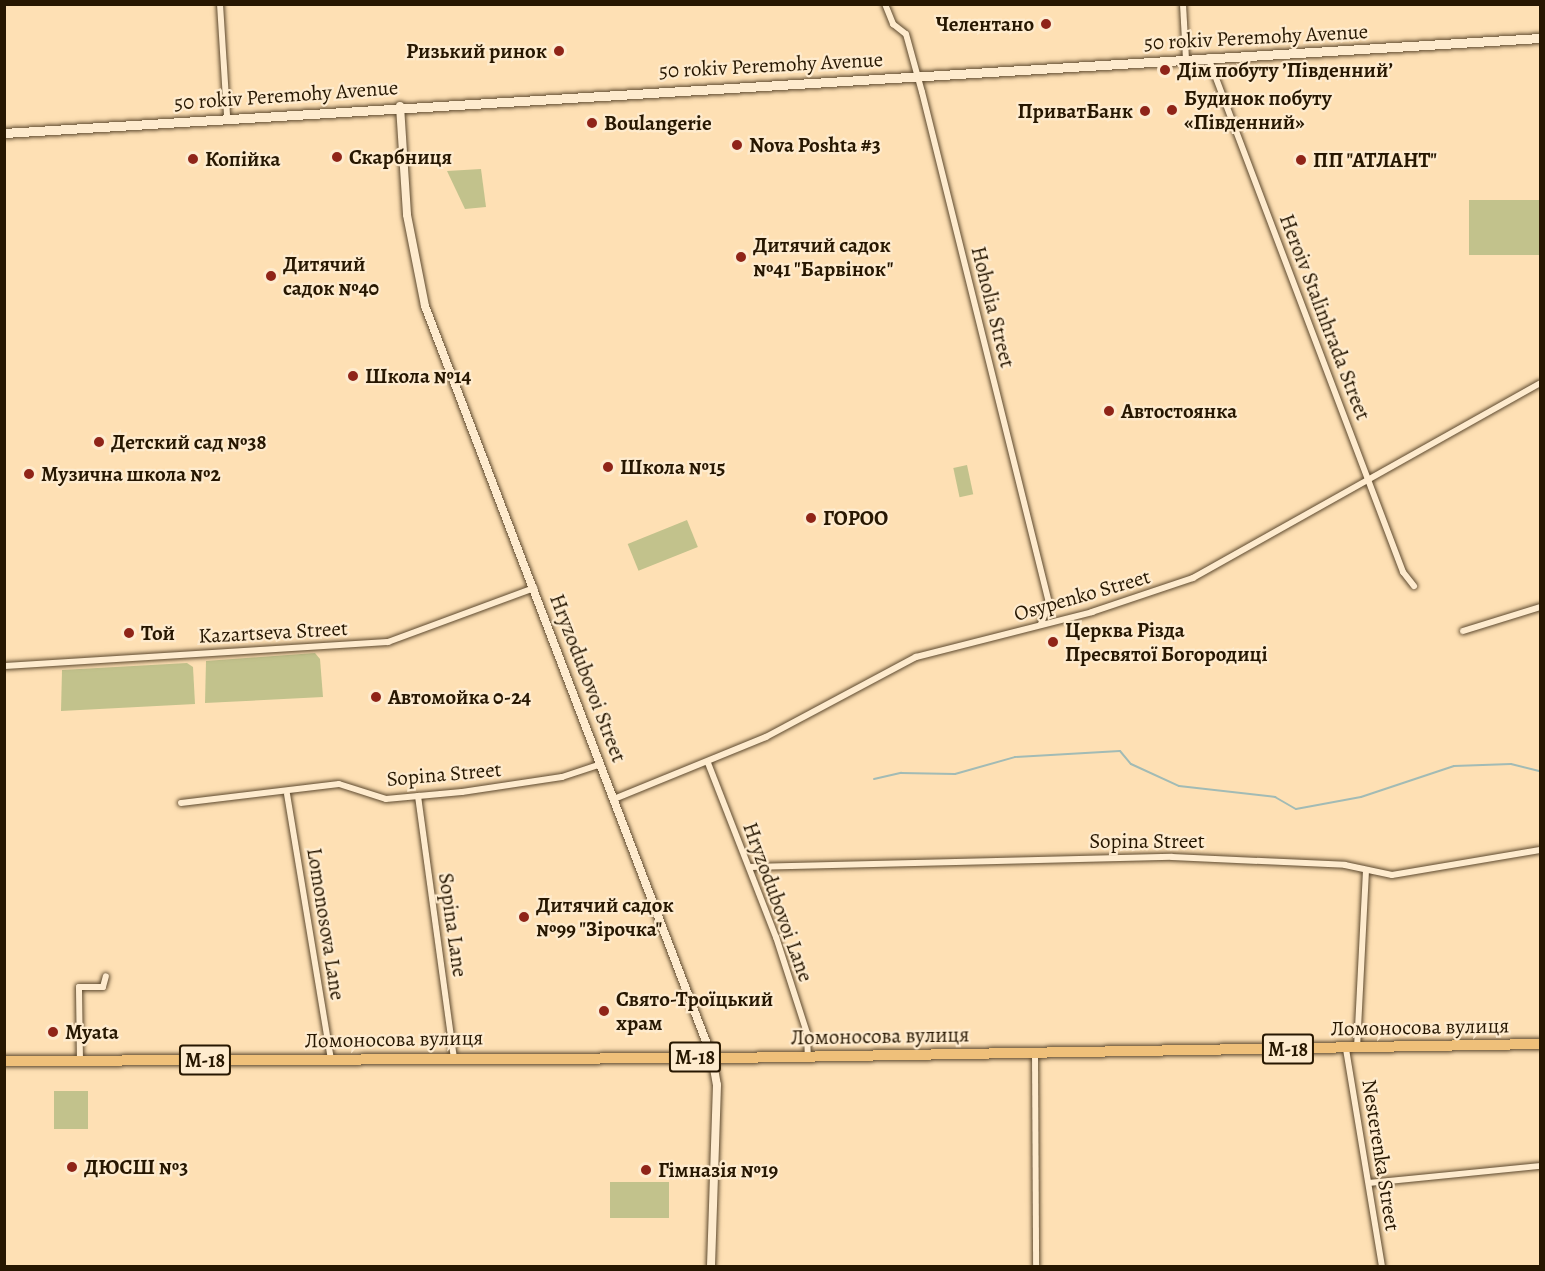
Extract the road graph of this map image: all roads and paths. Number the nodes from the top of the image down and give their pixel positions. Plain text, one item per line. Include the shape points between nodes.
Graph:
1 (220, 4) edge
2 (885, 4) edge
3 (1182, 4) edge
4 (1540, 38) edge
5 (1208, 57) junction
6 (1186, 59) junction
7 (918, 76) junction
8 (400, 106) junction
9 (227, 116) junction
10 (4, 133) edge
11 (1540, 383) edge
12 (1369, 478) junction
13 (1414, 586) dead end
14 (535, 588) junction
15 (1540, 607) edge
16 (1041, 624) junction
17 (1462, 631) dead end
18 (4, 666) edge
19 (708, 763) junction
20 (601, 764) junction
21 (287, 794) junction
22 (418, 796) junction
23 (614, 799) junction
24 (181, 803) dead end
25 (1540, 850) edge
26 (750, 867) junction
27 (1365, 872) junction
28 (106, 975) dead end
29 (1540, 1044) edge
30 (1352, 1048) junction
31 (1035, 1053) junction
32 (808, 1056) junction
33 (712, 1057) junction
34 (454, 1058) junction
35 (331, 1059) junction
36 (4, 1061) edge
37 (80, 1062) junction
38 (1540, 1166) edge
39 (1368, 1183) junction
40 (711, 1266) edge
41 (1036, 1266) edge
42 (1382, 1266) edge

1 - 9 street
2 - 7 street, Hoholia Street via 893,24 906,34
3 - 6 street
4 - 5 main road, 50 rokiv Peremohy Avenue
5 - 6 main road, 50 rokiv Peremohy Avenue
5 - 12 street, Heroiv Stalinhrada Street
6 - 7 main road, 50 rokiv Peremohy Avenue
7 - 8 main road, 50 rokiv Peremohy Avenue
7 - 16 street, Hoholia Street via 1049,603
8 - 9 main road, 50 rokiv Peremohy Avenue
8 - 14 street, Hryzodubovoi Street via 407,215 425,306
9 - 10 main road, 50 rokiv Peremohy Avenue
11 - 12 street, Osypenko Street
12 - 13 street, Heroiv Stalinhrada Street via 1403,572
12 - 16 street, Osypenko Street via 1193,578
14 - 18 street, Kazartseva Street via 388,642
14 - 20 street, Hryzodubovoi Street
15 - 17 street
16 - 19 street, Osypenko Street via 916,657
19 - 23 street, Osypenko Street
19 - 26 street, Hryzodubovoi Lane
20 - 22 street, Sopina Street via 562,777
20 - 23 street, Hryzodubovoi Street
21 - 22 street, Sopina Street via 339,784 386,798
21 - 24 street, Sopina Street
21 - 35 street, Lomonosova Lane
22 - 34 street, Sopina Lane
23 - 33 street, Hryzodubovoi Street
25 - 27 street, Sopina Street via 1392,875
26 - 27 street, Sopina Street via 1172,856 1345,865
26 - 32 street, Hryzodubovoi Lane via 807,1033
27 - 30 street, Nesterenka Street
28 - 37 street via 103,987 79,987
29 - 30 highway, Ломоносова вулиця / М-18
30 - 31 highway, Ломоносова вулиця / М-18
30 - 39 street, Nesterenka Street
31 - 32 highway, Ломоносова вулиця / М-18
31 - 41 street
32 - 33 highway, Ломоносова вулиця / М-18
33 - 34 highway, Ломоносова вулиця / М-18
33 - 40 street, Hryzodubovoi Street via 717,1085
34 - 35 highway, Ломоносова вулиця / М-18
35 - 37 highway, Ломоносова вулиця / М-18
36 - 37 highway, Ломоносова вулиця / М-18
38 - 39 street
39 - 42 street, Nesterenka Street

